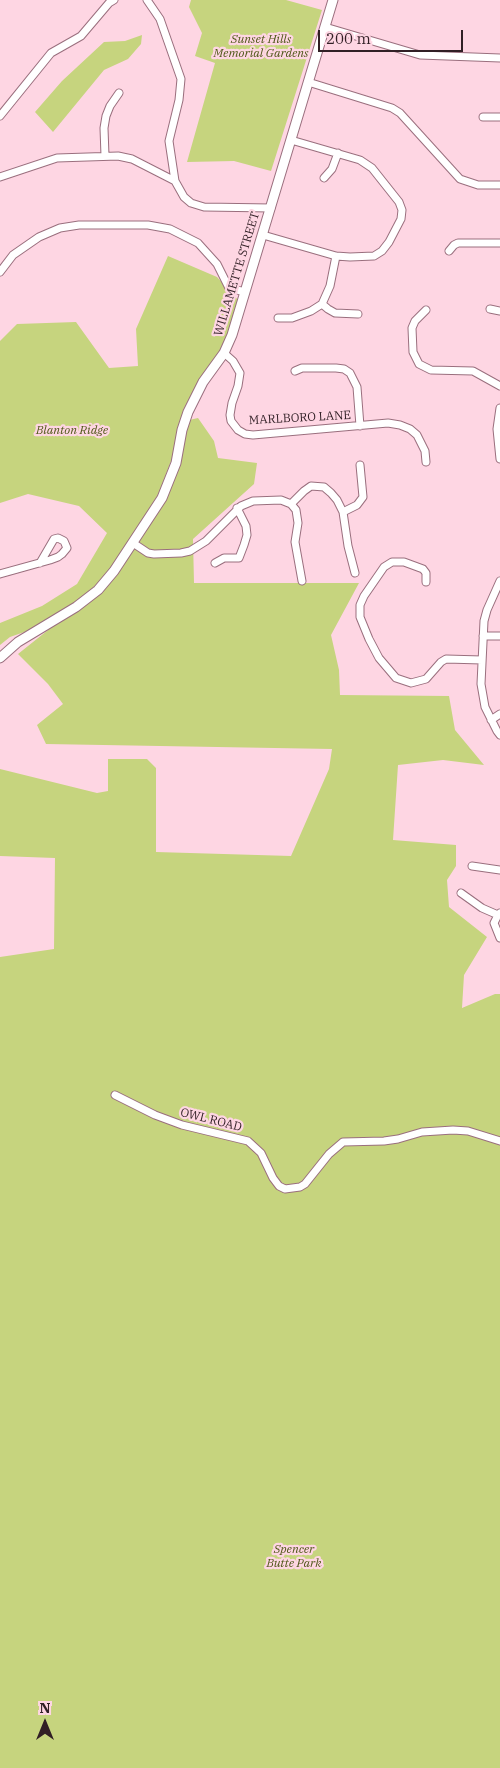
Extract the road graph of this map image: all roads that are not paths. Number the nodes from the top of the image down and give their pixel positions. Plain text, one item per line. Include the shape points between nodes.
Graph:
1 (114, 0) edge
2 (147, 0) edge
3 (333, 0) edge
4 (325, 27) junction
5 (500, 58) edge
6 (308, 82) junction
7 (119, 93) dead end
8 (0, 116) edge
9 (483, 117) dead end
10 (500, 118) edge
11 (291, 140) junction
12 (338, 154) junction
13 (105, 156) junction
14 (172, 166) junction
15 (161, 174) junction
16 (0, 177) edge
17 (324, 178) dead end
18 (175, 181) junction
19 (500, 185) edge
20 (271, 208) junction
21 (262, 235) junction
22 (500, 243) edge
23 (449, 251) dead end
24 (336, 256) junction
25 (0, 272) edge
26 (245, 292) junction
27 (322, 304) junction
28 (490, 309) dead end
29 (426, 310) dead end
30 (500, 311) edge
31 (358, 314) dead end
32 (278, 318) dead end
33 (224, 353) junction
34 (295, 370) dead end
35 (500, 386) edge
36 (500, 408) edge
37 (360, 426) junction
38 (500, 458) edge
39 (426, 462) dead end
40 (360, 465) dead end
41 (291, 504) junction
42 (237, 508) junction
43 (343, 512) junction
44 (133, 543) junction
45 (40, 563) dead end
46 (215, 563) dead end
47 (355, 573) dead end
48 (0, 574) edge
49 (302, 581) dead end
50 (500, 581) edge
51 (426, 582) dead end
52 (482, 636) junction
53 (500, 636) edge
54 (0, 658) edge
55 (482, 660) junction
56 (500, 714) edge
57 (491, 720) junction
58 (500, 735) edge
59 (472, 866) dead end
60 (500, 870) edge
61 (461, 893) dead end
62 (499, 914) edge
63 (500, 938) edge
64 (115, 1095) dead end
65 (500, 1141) edge

1 - 8 street via 81,36 51,52
2 - 14 street via 160,19 181,79 169,141
3 - 4 main road, WILLAMETTE STREET
4 - 5 street via 420,55
4 - 6 main road, WILLAMETTE STREET
6 - 11 main road, WILLAMETTE STREET
6 - 19 street via 392,108 460,180 478,185
7 - 13 street via 106,116
9 - 10 street
11 - 12 street
11 - 20 main road, WILLAMETTE STREET
12 - 17 street
12 - 24 street via 360,160 372,168 394,194 402,210 398,226 382,251 374,256
13 - 15 street via 129,158
13 - 16 street via 57,158
14 - 15 street via 171,175
14 - 18 street
15 - 18 street
18 - 20 street via 184,197 199,206
20 - 21 main road, WILLAMETTE STREET
21 - 24 street
21 - 26 main road, WILLAMETTE STREET
22 - 23 street via 458,243
24 - 27 street via 330,286
25 - 26 street via 13,255 56,229 79,225 148,225 170,229 198,243 217,264 229,288
26 - 33 main road, WILLAMETTE STREET
27 - 31 street via 335,313
27 - 32 street via 292,318
28 - 30 street
29 - 35 street via 414,321 412,328 413,352 419,364 431,370 473,371
33 - 37 street, MARLBORO LANE via 240,373 230,415 234,426 245,434
33 - 44 main road, WILLAMETTE STREET via 195,397 185,421 169,482
34 - 37 street, MARLBORO LANE via 336,368 350,373 357,387
36 - 38 street via 497,429
37 - 39 street, MARLBORO LANE via 388,423 410,429 422,443
40 - 43 street via 363,497 357,505
41 - 42 street via 274,499
41 - 43 street via 307,488 320,486 334,496
41 - 49 street via 296,510 298,523 295,542
42 - 44 street via 206,541 190,551 154,554
42 - 46 street via 246,526 246,540 239,558 224,558
43 - 47 street
44 - 54 main road, WILLAMETTE STREET via 114,571 88,599 18,642
45 - 48 street
50 - 52 street via 487,610
51 - 55 street via 423,568 404,562 389,563 361,602 360,617 379,658 392,674 411,683 430,675 446,659
52 - 53 street
52 - 55 street
55 - 57 street via 482,694
56 - 57 street
57 - 58 street
59 - 60 street
61 - 62 street via 482,908
62 - 63 street via 494,923
64 - 65 street, OWL ROAD via 155,1115 197,1130 248,1141 261,1152 273,1178 285,1189 300,1188 305,1184 343,1142 384,1141 447,1130 468,1131

